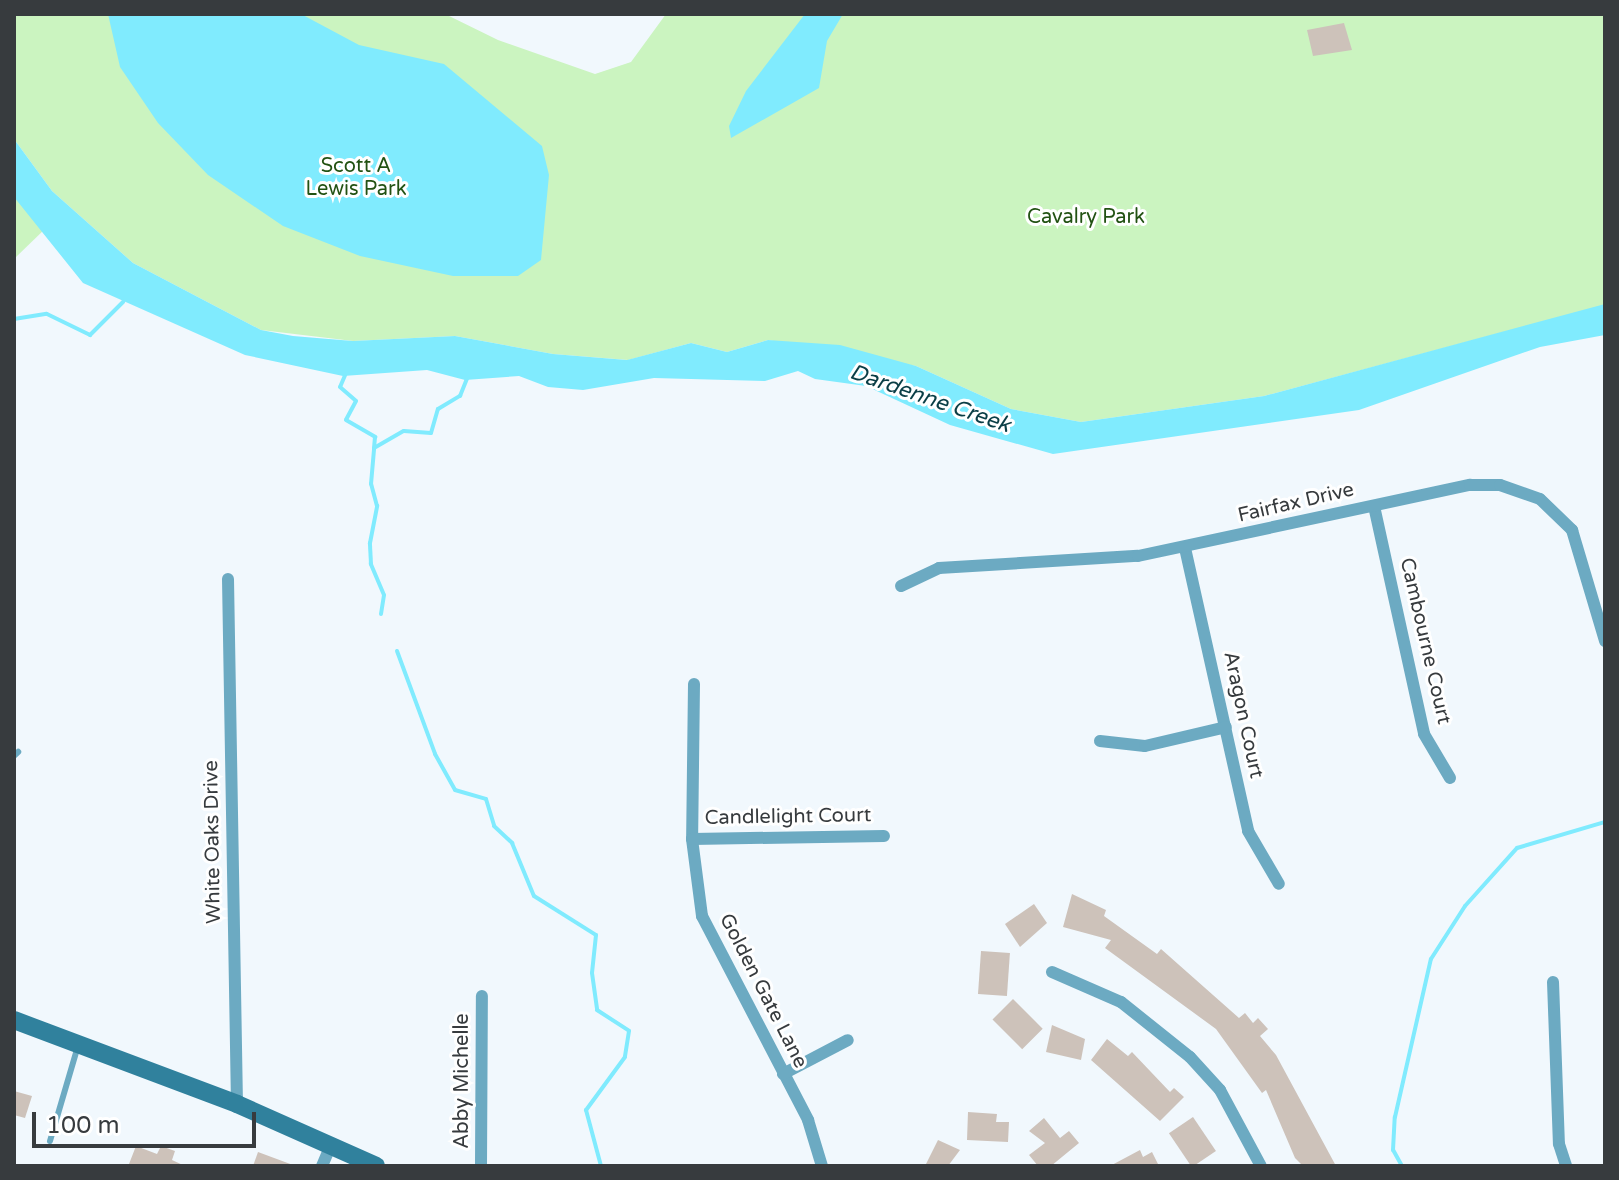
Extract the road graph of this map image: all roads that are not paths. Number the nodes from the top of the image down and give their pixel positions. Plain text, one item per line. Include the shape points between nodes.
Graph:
1 (1374, 506) junction
2 (1185, 548) junction
3 (228, 579) dead end
4 (901, 586) dead end
5 (1605, 641) edge
6 (694, 684) dead end
7 (1226, 727) junction
8 (1100, 741) dead end
9 (1450, 778) dead end
10 (884, 836) dead end
11 (692, 839) junction
12 (1279, 884) dead end
13 (1052, 972) dead end
14 (1553, 982) dead end
15 (482, 996) dead end
16 (14, 1020) edge
17 (848, 1040) dead end
18 (78, 1046) junction
19 (783, 1074) junction
20 (237, 1104) junction
21 (50, 1141) dead end
22 (331, 1145) junction
23 (322, 1166) edge
24 (376, 1166) edge
25 (481, 1166) edge
26 (822, 1166) edge
27 (1261, 1166) edge
28 (1566, 1166) edge

1 - 2 street, Fairfax Drive
1 - 5 street, Fairfax Drive via 1482,484 1540,499 1572,530 1580,547
1 - 9 street, Cambourne Court via 1424,734
2 - 4 street, Fairfax Drive via 1121,559 939,568
2 - 7 street, Aragon Court
3 - 20 street, White Oaks Drive
6 - 11 street, Golden Gate Lane
7 - 8 street via 1145,746
7 - 12 street, Aragon Court via 1248,831
10 - 11 street, Candlelight Court
11 - 19 street, Golden Gate Lane via 693,875 708,931
13 - 27 street via 1121,1002 1190,1057 1220,1090
14 - 28 street via 1559,1144
15 - 25 street, Abby Michelle
16 - 18 main road
17 - 19 street
18 - 20 main road
18 - 21 lane
19 - 26 street, Golden Gate Lane via 815,1136
20 - 22 main road
22 - 23 street
22 - 24 main road

